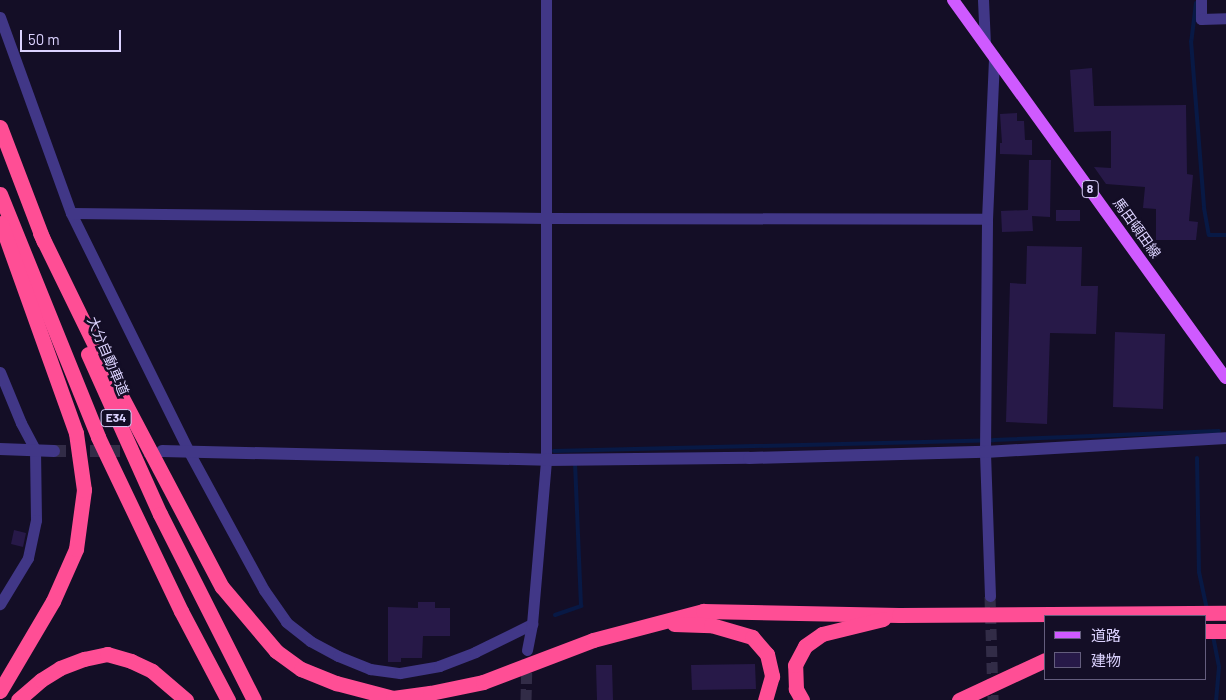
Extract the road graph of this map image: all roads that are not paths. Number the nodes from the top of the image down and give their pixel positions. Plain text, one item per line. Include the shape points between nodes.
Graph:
1 (546, 0) edge
2 (953, 0) edge
3 (983, 0) edge
4 (1201, 0) edge
5 (0, 16) edge
6 (1226, 18) edge
7 (985, 44) junction
8 (994, 56) junction
9 (0, 127) edge
10 (0, 194) edge
11 (71, 213) junction
12 (546, 218) junction
13 (987, 219) junction
14 (0, 220) edge
15 (40, 233) junction
16 (0, 372) edge
17 (1226, 378) edge
18 (1226, 438) edge
19 (0, 449) edge
20 (35, 449) junction
21 (54, 451) tunnel mouth
22 (162, 451) tunnel mouth
23 (189, 452) junction
24 (985, 452) junction
25 (546, 460) junction
26 (990, 596) tunnel mouth
27 (0, 604) edge
28 (1226, 613) edge
29 (899, 615) junction
30 (660, 623) junction
31 (532, 624) junction
32 (1226, 630) edge
33 (1206, 631) edge
34 (527, 650) tunnel mouth
35 (1044, 660) edge
36 (482, 682) junction
37 (0, 691) edge
38 (18, 700) edge
39 (186, 700) edge
40 (228, 700) edge
41 (254, 700) edge
42 (457, 700) edge
43 (764, 700) edge
44 (802, 700) edge
45 (959, 700) edge

1 - 12 street
2 - 7 main road, 馬田頓田線 / 8
3 - 7 street
4 - 6 street via 1201,19
5 - 11 street
7 - 8 main road, 馬田頓田線 / 8
8 - 13 street
8 - 17 main road, 馬田頓田線 / 8
9 - 15 highway, 大分自動車道 / E34
10 - 40 highway, E34 via 98,437
11 - 12 street
11 - 23 street
12 - 13 street
12 - 25 street
13 - 24 street
14 - 37 highway via 76,433 84,490 76,549 53,601
15 - 36 highway via 99,354 222,587 276,651 301,668 336,684 394,698
15 - 41 highway, 大分自動車道 / E34 via 85,346 160,514
16 - 20 street
18 - 24 street
19 - 20 street
20 - 21 street
20 - 27 street via 36,520 28,558
22 - 23 street
23 - 25 street
23 - 31 street via 264,590 286,622 310,641 338,656 370,669 400,673 439,666
24 - 25 street
24 - 26 street
25 - 31 street
28 - 29 highway
29 - 30 highway via 703,611
29 - 44 highway via 822,634 805,646 795,665 796,689
30 - 36 highway via 592,640
30 - 43 highway via 711,625 752,636 767,654 772,676
31 - 34 street
32 - 33 highway
35 - 45 highway
36 - 42 highway
38 - 39 highway via 60,668 84,658 107,654 152,671

